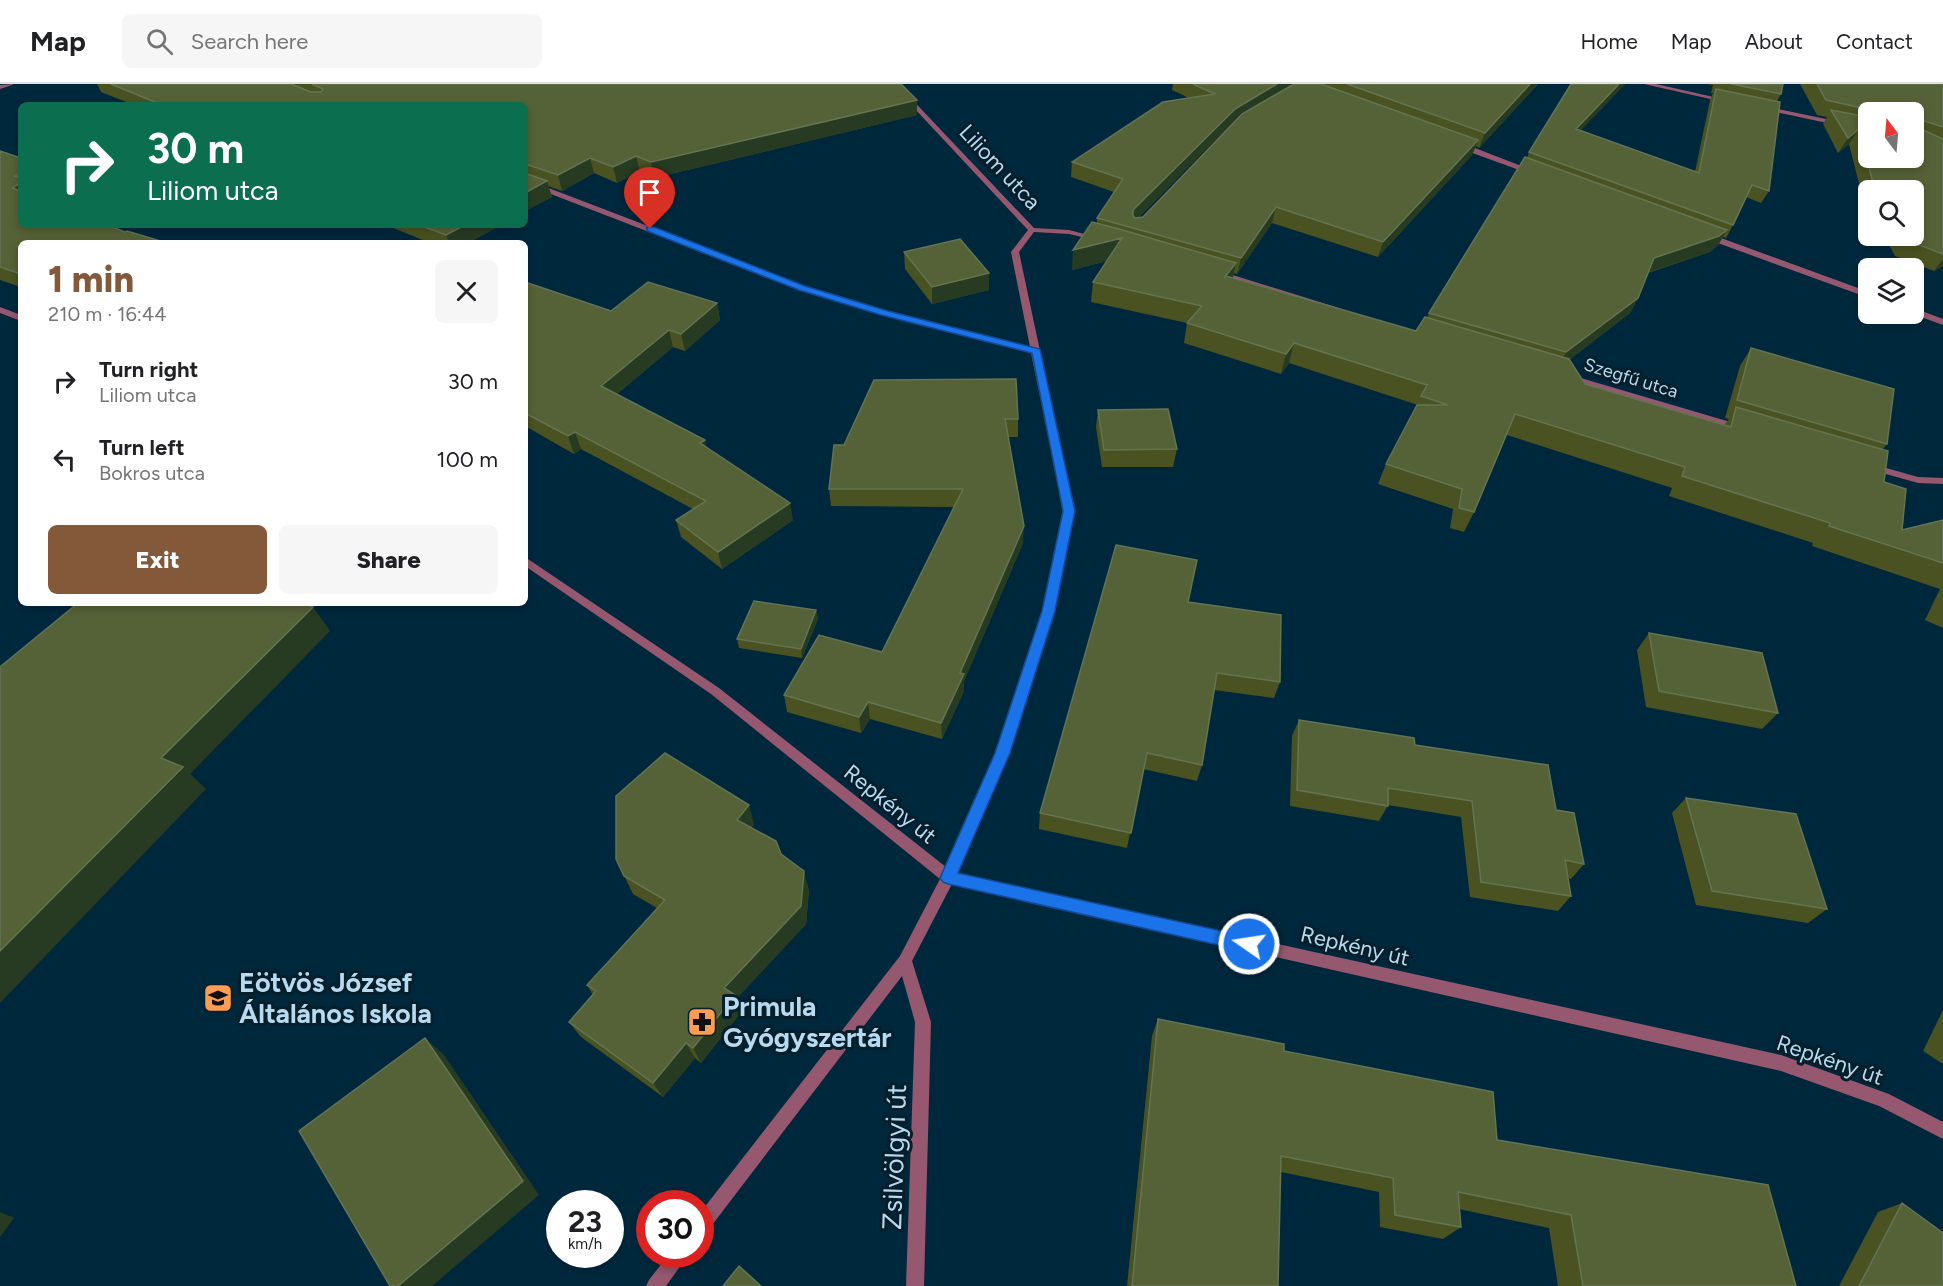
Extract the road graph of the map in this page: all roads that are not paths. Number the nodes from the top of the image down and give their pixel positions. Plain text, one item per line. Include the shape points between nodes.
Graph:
1 (10, 84) edge
2 (891, 84) edge
3 (1647, 84) edge
4 (0, 87) edge
5 (1740, 104) edge
6 (1752, 106) edge
7 (1858, 128) edge
8 (1446, 140) edge
9 (1546, 177) edge
10 (528, 182) edge
11 (1032, 230) junction
12 (1702, 234) edge
13 (1109, 241) edge
14 (1210, 271) edge
15 (1858, 291) edge
16 (0, 310) edge
17 (1347, 311) edge
18 (1924, 315) edge
19 (18, 317) edge
20 (1943, 322) edge
21 (1036, 351) junction
22 (1552, 372) edge
23 (1746, 430) edge
24 (1860, 464) edge
25 (1943, 481) edge
26 (528, 563) edge
27 (948, 878) junction
28 (905, 961) junction
29 (1943, 1131) edge
30 (714, 1209) edge
31 (670, 1268) edge
32 (656, 1286) edge
33 (915, 1286) edge

1 - 4 street
2 - 11 street, Liliom utca
3 - 5 street
6 - 7 street
8 - 9 street
10 - 21 street via 802,288
11 - 13 street via 1069,232
11 - 21 street, Liliom utca via 1015,252
12 - 15 street
14 - 17 street
16 - 19 street
18 - 20 street
21 - 27 street, Liliom utca via 1069,511 1048,611 1006,742
22 - 23 street, Szegfű utca
24 - 25 street via 1918,480
26 - 27 street, Repkény út via 715,691
27 - 28 street, Liliom utca
27 - 29 street, Repkény út via 1781,1063 1883,1100
28 - 30 street, Liliom utca
28 - 33 street, Zsilvölgyi út via 923,1022
31 - 32 street

